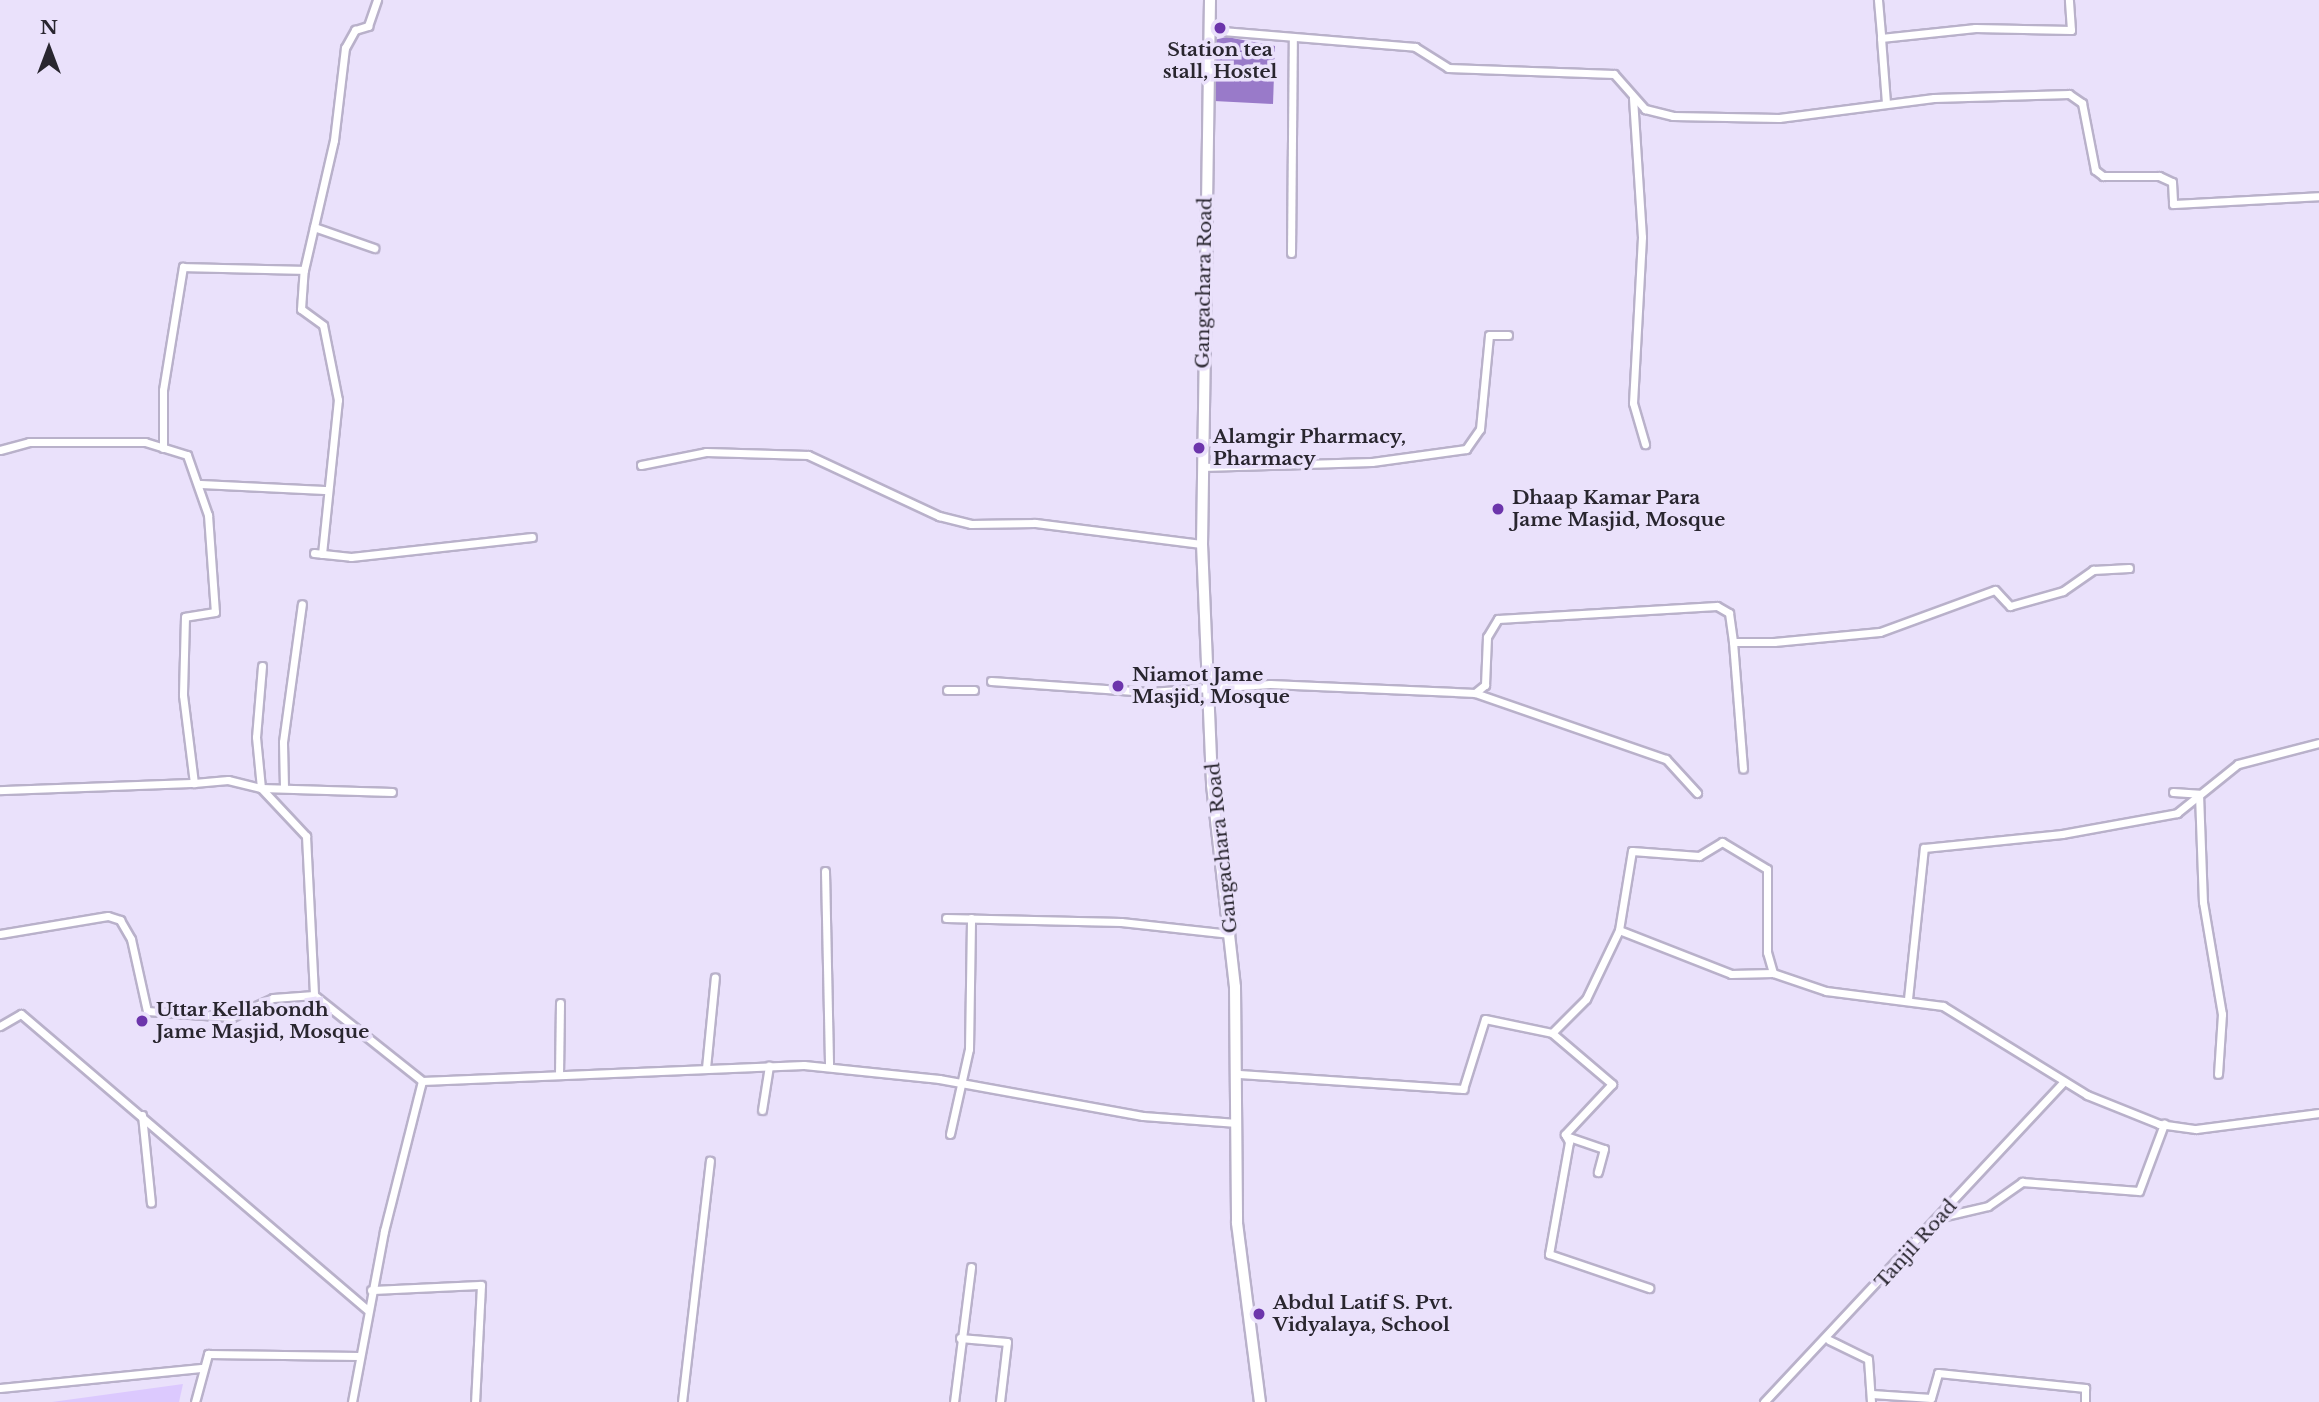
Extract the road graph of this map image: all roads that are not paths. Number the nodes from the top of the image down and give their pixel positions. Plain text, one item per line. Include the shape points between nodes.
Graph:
1 (377, 0) edge
2 (1210, 0) edge
3 (1878, 0) edge
4 (2069, 0) edge
5 (1210, 30) junction
6 (1881, 38) junction
7 (1293, 40) junction
8 (1633, 98) junction
9 (1886, 103) junction
10 (2319, 196) edge
11 (314, 227) junction
12 (374, 248) dead end
13 (1291, 253) dead end
14 (304, 270) junction
15 (1508, 335) dead end
16 (1646, 444) dead end
17 (163, 448) junction
18 (0, 450) edge
19 (641, 465) dead end
20 (1202, 467) junction
21 (200, 484) junction
22 (326, 491) junction
23 (532, 537) dead end
24 (1202, 544) junction
25 (2129, 568) dead end
26 (302, 604) dead end
27 (1733, 642) junction
28 (262, 666) dead end
29 (990, 681) dead end
30 (947, 690) dead end
31 (974, 690) dead end
32 (1212, 690) junction
33 (1475, 694) junction
34 (2319, 743) edge
35 (1743, 769) dead end
36 (194, 783) junction
37 (284, 787) junction
38 (0, 790) edge
39 (392, 792) dead end
40 (2173, 792) dead end
41 (1697, 793) dead end
42 (2199, 795) junction
43 (825, 871) dead end
44 (946, 918) dead end
45 (971, 918) junction
46 (1619, 930) junction
47 (0, 934) edge
48 (1230, 934) junction
49 (1773, 973) junction
50 (715, 977) dead end
51 (313, 995) junction
52 (1908, 999) junction
53 (560, 1003) dead end
54 (0, 1026) edge
55 (1552, 1033) junction
56 (769, 1066) junction
57 (830, 1067) junction
58 (706, 1068) junction
59 (1239, 1074) junction
60 (2218, 1074) dead end
61 (559, 1075) junction
62 (422, 1081) junction
63 (2064, 1081) junction
64 (961, 1083) junction
65 (762, 1110) dead end
66 (2319, 1113) edge
67 (142, 1114) junction
68 (1237, 1123) junction
69 (2164, 1124) junction
70 (950, 1134) dead end
71 (1565, 1135) junction
72 (710, 1161) dead end
73 (1598, 1172) dead end
74 (151, 1203) dead end
75 (1941, 1217) junction
76 (971, 1267) dead end
77 (1649, 1288) dead end
78 (371, 1290) junction
79 (367, 1310) junction
80 (960, 1338) junction
81 (1829, 1340) junction
82 (359, 1356) junction
83 (201, 1368) junction
84 (0, 1388) edge
85 (1871, 1398) edge
86 (195, 1402) edge
87 (352, 1402) edge
88 (475, 1402) edge
89 (682, 1402) edge
90 (954, 1402) edge
91 (1000, 1402) edge
92 (1260, 1402) edge
93 (1764, 1402) edge
94 (2085, 1402) edge

1 - 11 street via 368,26 355,30 345,48
2 - 5 main road, Gangachara Road
3 - 6 street
4 - 6 street via 2071,30 1975,28
5 - 7 street
5 - 20 main road, Gangachara Road
6 - 9 street
7 - 8 street via 1415,47 1448,68 1614,74
7 - 13 street
8 - 9 street via 1644,109 1673,116 1732,119
8 - 16 street via 1642,237 1633,404
9 - 10 street via 2068,94 2082,103 2095,170 2103,176 2159,176 2172,182 2173,204
11 - 12 street
11 - 14 street
14 - 17 street via 183,267 163,390
14 - 22 street via 301,309 323,325 338,400
15 - 20 street via 1489,335 1480,429 1465,449 1372,462
17 - 18 street via 145,442 29,442
17 - 21 street via 187,455
19 - 24 street via 706,452 808,455 939,516 971,524 1035,523
20 - 24 main road, Gangachara Road via 1207,495
21 - 22 street
21 - 36 street via 215,612 185,617 183,695
22 - 23 street via 318,553 351,557
24 - 32 main road, Gangachara Road
25 - 27 street via 2092,570 2063,591 2010,606 1995,590 1880,632
26 - 37 street via 283,742
27 - 33 street via 1729,612 1717,606 1498,619 1487,637 1485,685
27 - 35 street
28 - 37 street via 256,737 261,788
29 - 32 street via 1149,692
30 - 31 street
32 - 33 street via 1270,684
32 - 48 main road, Gangachara Road via 1212,785
33 - 41 street via 1666,759
34 - 42 street via 2238,764
36 - 38 street
36 - 51 street via 261,788 306,836
37 - 39 street
40 - 42 street
42 - 52 street via 2177,813 2062,834 1924,848
42 - 60 street via 2203,902 2222,1014
43 - 57 street
44 - 45 street
45 - 48 street via 1121,922
45 - 64 street via 969,1049
46 - 49 street via 1731,974
46 - 49 street via 1632,851 1699,856 1723,842 1767,869 1767,952
46 - 55 street via 1586,999
47 - 51 street via 108,916 120,920 153,1014 232,1017 273,998
48 - 59 main road, Gangachara Road
49 - 52 street via 1826,991
50 - 58 street
51 - 62 street
52 - 63 street via 1943,1006
53 - 61 street
54 - 67 street via 22,1014
55 - 59 street via 1485,1019 1466,1084 1457,1090
55 - 71 street via 1612,1084
56 - 57 street
56 - 58 street
56 - 65 street
57 - 64 street
58 - 61 street
59 - 68 main road, Gangachara Road
61 - 62 street
62 - 78 street
63 - 69 street
63 - 75 street, Tanjil Road
64 - 68 street via 1143,1116
64 - 70 street
66 - 69 street via 2196,1129
67 - 74 street
67 - 79 street
68 - 92 main road, Gangachara Road via 1237,1223
69 - 75 street via 2139,1191 2022,1182 1988,1206
71 - 73 street via 1604,1149
71 - 77 street via 1569,1142 1549,1254
72 - 89 street
75 - 81 street, Tanjil Road
76 - 80 street
78 - 79 street
78 - 88 street via 481,1285
79 - 82 street
80 - 90 street
80 - 91 street via 1007,1342
81 - 85 street via 1868,1359
81 - 93 street, Tanjil Road
82 - 83 street via 225,1352 208,1354
82 - 87 street
83 - 84 street
83 - 86 street
85 - 94 street via 1931,1398 1938,1373 2085,1388

